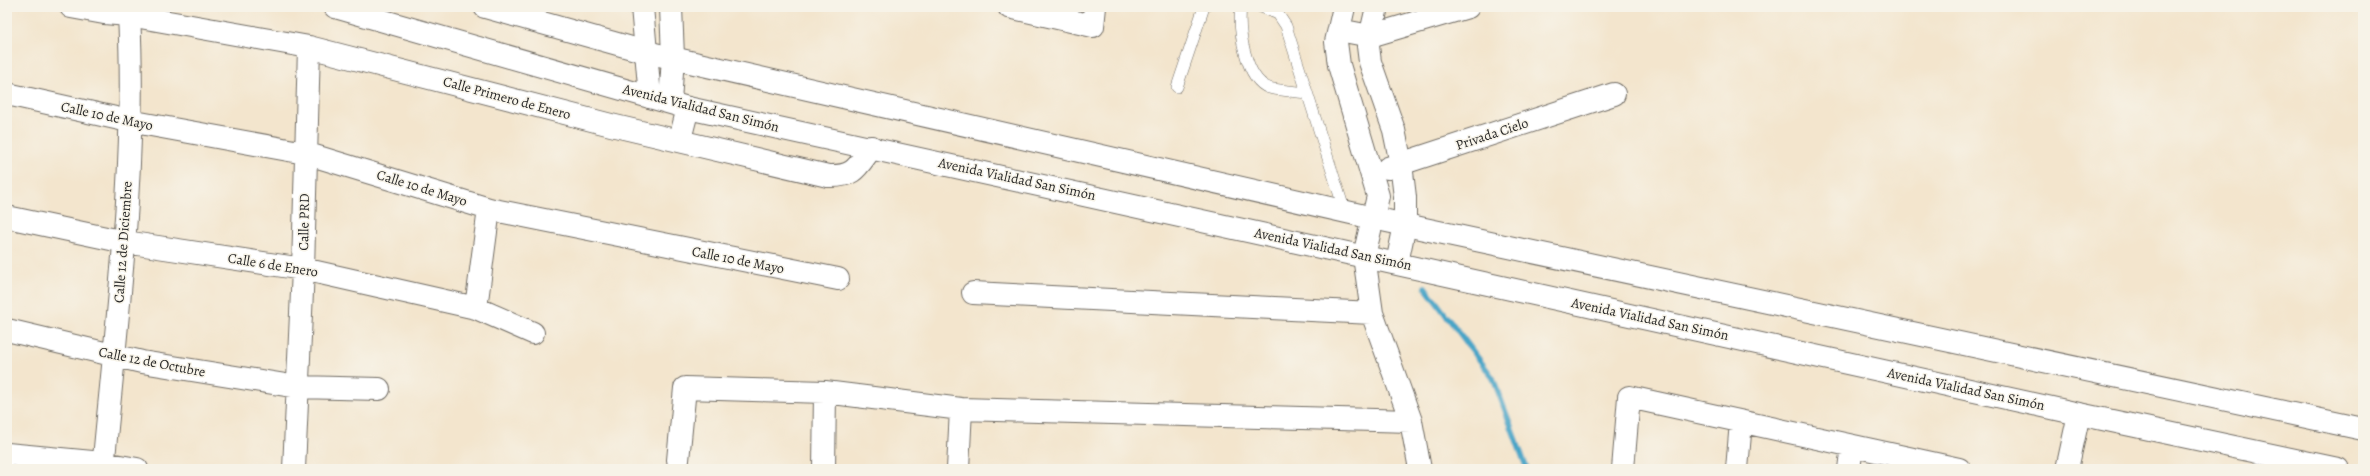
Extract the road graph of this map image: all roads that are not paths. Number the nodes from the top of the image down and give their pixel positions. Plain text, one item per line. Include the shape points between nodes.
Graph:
1 (71, 7) edge
2 (334, 7) edge
3 (485, 7) edge
4 (642, 7) edge
5 (671, 7) edge
6 (1009, 7) edge
7 (1204, 7) edge
8 (1241, 7) edge
9 (1261, 7) edge
10 (1344, 7) edge
11 (1377, 7) edge
12 (1468, 7) edge
13 (126, 11) edge
14 (1094, 16) edge
15 (1339, 30) junction
16 (1370, 36) junction
17 (310, 47) junction
18 (646, 52) junction
19 (673, 57) junction
20 (1177, 87) dead end
21 (1306, 93) junction
22 (7, 94) edge
23 (1614, 94) dead end
24 (669, 102) junction
25 (129, 121) junction
26 (680, 140) junction
27 (872, 147) junction
28 (306, 153) junction
29 (1401, 164) junction
30 (1370, 172) junction
31 (489, 209) junction
32 (1345, 212) junction
33 (7, 217) edge
34 (1373, 218) junction
35 (1405, 225) junction
36 (125, 242) junction
37 (1364, 256) junction
38 (1397, 263) junction
39 (303, 269) junction
40 (838, 279) dead end
41 (973, 293) dead end
42 (476, 308) junction
43 (1372, 313) junction
44 (7, 330) edge
45 (533, 333) dead end
46 (113, 356) junction
47 (298, 387) junction
48 (379, 390) dead end
49 (825, 392) junction
50 (962, 409) junction
51 (2079, 414) junction
52 (1411, 421) junction
53 (1741, 422) junction
54 (2363, 429) edge
55 (1852, 446) junction
56 (7, 454) edge
57 (678, 460) dead end
58 (103, 466) edge
59 (137, 469) edge
60 (294, 469) edge
61 (824, 469) edge
62 (958, 469) edge
63 (1420, 469) edge
64 (1623, 469) edge
65 (1737, 469) edge
66 (1849, 469) edge
67 (1959, 469) edge
68 (2067, 469) edge
69 (2338, 469) edge

1 - 13 street, Calle Primero de Enero via 104,13
2 - 24 street, Avenida Vialidad San Simón
3 - 18 street
4 - 18 street
5 - 19 street
6 - 14 street
7 - 20 lane
8 - 21 lane via 1239,24 1252,73 1269,88
9 - 21 lane via 1278,14 1286,26
10 - 15 street
11 - 16 street
12 - 16 street
13 - 17 street, Calle Primero de Enero
13 - 25 street, Calle 12 de Diciembre via 131,60
15 - 16 street
15 - 30 street via 1336,42 1339,65
16 - 29 street via 1370,62 1394,130
17 - 26 street, Calle Primero de Enero via 611,125
17 - 28 street, Calle PRD
18 - 19 street
18 - 24 street
19 - 24 street
19 - 32 street
21 - 32 lane
22 - 25 street, Calle 10 de Mayo
23 - 29 street, Privada Cielo
24 - 26 street
24 - 27 street, Avenida Vialidad San Simón
25 - 28 street, Calle 10 de Mayo
25 - 36 street, Calle 12 de Diciembre
26 - 27 street, Calle Primero de Enero via 828,176 844,177 856,168
27 - 37 street, Avenida Vialidad San Simón
28 - 31 street, Calle 10 de Mayo
28 - 39 street, Calle PRD
29 - 30 street, Privada Cielo
29 - 35 street
30 - 34 street via 1378,196
31 - 40 street, Calle 10 de Mayo
31 - 42 street
32 - 34 street
33 - 36 street, Calle 6 de Enero
34 - 35 street
34 - 37 street
35 - 38 street
35 - 54 street
36 - 39 street, Calle 6 de Enero
36 - 46 street, Calle 12 de Diciembre
37 - 38 street, Avenida Vialidad San Simón
37 - 43 street
38 - 51 street, Avenida Vialidad San Simón
39 - 42 street, Calle 6 de Enero
39 - 47 street, Calle PRD
41 - 43 street
42 - 45 street, Calle 6 de Enero
43 - 52 street
44 - 46 street, Calle 12 de Octubre
46 - 47 street, Calle 12 de Octubre
46 - 58 street, Calle 12 de Diciembre
47 - 48 street, Calle 12 de Octubre
47 - 60 street, Calle PRD
49 - 50 street
49 - 57 street via 685,388
49 - 61 street
50 - 52 street
50 - 62 street
51 - 68 street
51 - 69 street, Avenida Vialidad San Simón
52 - 63 street
53 - 55 street
53 - 64 street via 1629,398
53 - 65 street
55 - 66 street
55 - 67 street
56 - 58 street
58 - 59 street

